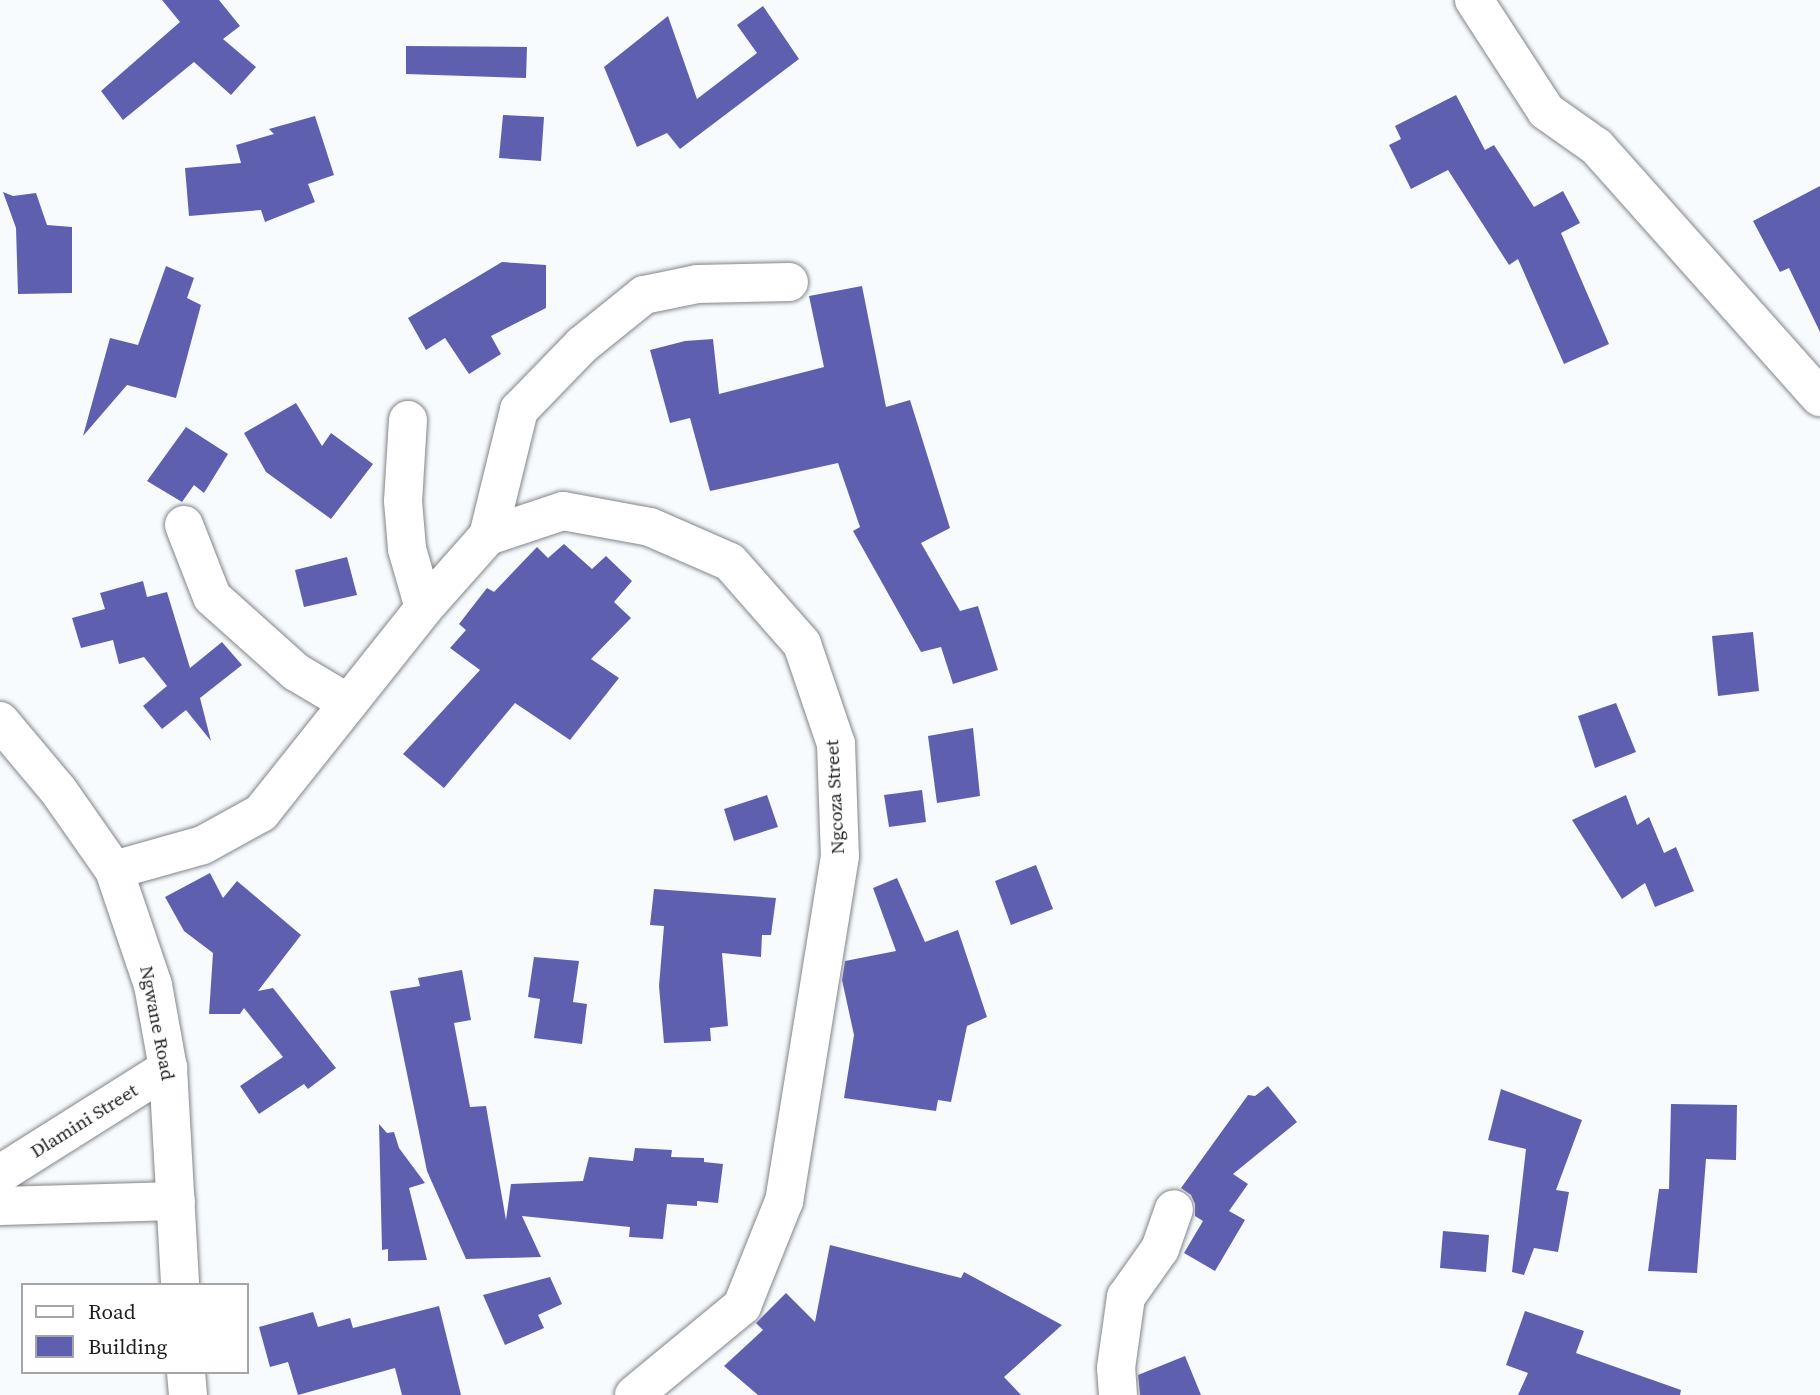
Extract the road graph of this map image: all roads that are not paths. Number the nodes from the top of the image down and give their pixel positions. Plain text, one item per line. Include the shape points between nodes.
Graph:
1 (1474, 0) edge
2 (789, 282) dead end
3 (1820, 397) edge
4 (408, 420) dead end
5 (184, 525) dead end
6 (488, 536) junction
7 (424, 608) junction
8 (348, 703) junction
9 (0, 721) edge
10 (114, 870) junction
11 (168, 1068) junction
12 (0, 1174) edge
13 (176, 1201) junction
14 (0, 1206) edge
15 (1174, 1209) dead end
16 (180, 1283) edge
17 (187, 1374) edge
18 (188, 1395) edge
19 (634, 1395) edge
20 (1118, 1395) edge

1 - 3 street via 1546,111 1597,147
2 - 6 street via 697,284 644,295 582,345 519,410
4 - 7 street via 403,501 407,549
5 - 8 street via 212,597 296,672
6 - 7 street, Ngcoza Street
6 - 19 street, Ngcoza Street via 563,511 650,527 730,562 802,644 836,744 840,856 784,1201 742,1306
7 - 8 street, Ngcoza Street
8 - 10 street, Ngcoza Street via 261,813 202,845
9 - 10 street, Ngwane Road via 58,790
10 - 11 street, Ngwane Road via 153,985
11 - 12 street, Dlamini Street
11 - 13 street, Ngwane Road
13 - 14 street
13 - 16 street, Ngwane Road
15 - 20 street via 1160,1249 1126,1297 1116,1368
17 - 18 street

